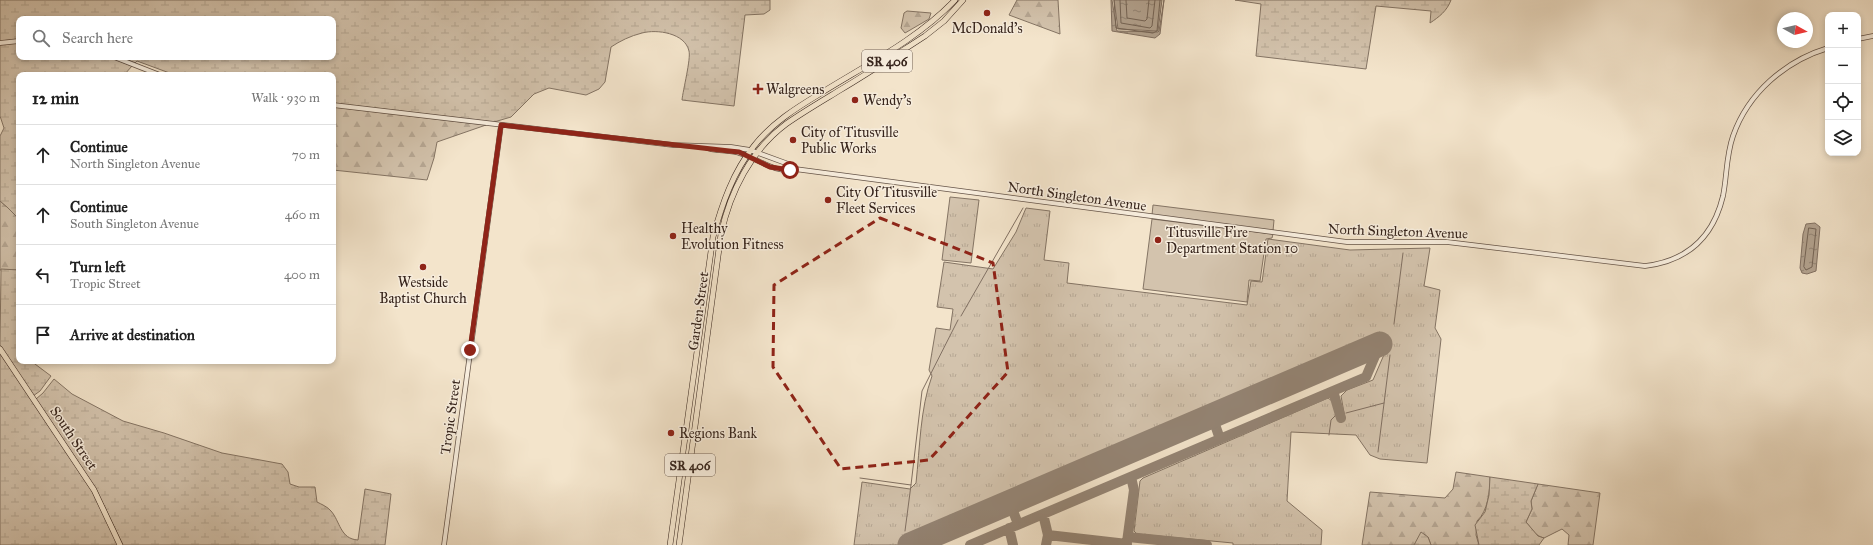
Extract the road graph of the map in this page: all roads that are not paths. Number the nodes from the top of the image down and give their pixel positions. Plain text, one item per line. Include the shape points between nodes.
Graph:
1 (955, 0) edge
2 (964, 0) edge
3 (1873, 36) edge
4 (1861, 38) edge
5 (16, 41) edge
6 (0, 43) edge
7 (1825, 49) edge
8 (122, 60) edge
9 (868, 63) junction
10 (152, 72) edge
11 (853, 73) junction
12 (856, 80) junction
13 (840, 90) junction
14 (336, 105) edge
15 (501, 125) junction
16 (705, 147) junction
17 (750, 150) junction
18 (758, 153) junction
19 (747, 156) junction
20 (753, 160) junction
21 (796, 169) junction
22 (0, 349) edge
23 (120, 545) edge
24 (444, 545) edge
25 (670, 545) edge
26 (679, 545) edge

1 - 9 main road, Garden Street / SR 406 via 937,18
2 - 12 main road, Garden Street / SR 406 via 925,36
3 - 4 street
5 - 6 street
7 - 21 street, North Singleton Avenue via 1793,63 1776,75 1761,88 1746,109 1733,135 1723,195 1717,216 1707,234 1692,250 1660,264 1645,266 1447,242 1347,242
8 - 10 street
9 - 11 main road, Garden Street / SR 406
9 - 12 main road via 858,72
11 - 13 main road
11 - 17 main road, Garden Street / SR 406 via 777,122
12 - 13 main road, Garden Street / SR 406
13 - 18 main road, Garden Street / SR 406 via 786,125
14 - 15 street
15 - 16 street
15 - 24 street, Tropic Street
16 - 17 street, North Singleton Avenue
16 - 19 street, North Singleton Avenue via 739,152
17 - 18 street, North Singleton Avenue
17 - 19 main road, Garden Street / SR 406
18 - 20 main road, Garden Street / SR 406
18 - 21 street, North Singleton Avenue
19 - 20 street, North Singleton Avenue
19 - 25 main road, Garden Street / SR 406 via 725,196 713,237
20 - 21 street, North Singleton Avenue via 770,167
20 - 26 main road, Garden Street / SR 406 via 733,193 725,213
22 - 23 main road, South Street via 94,490

